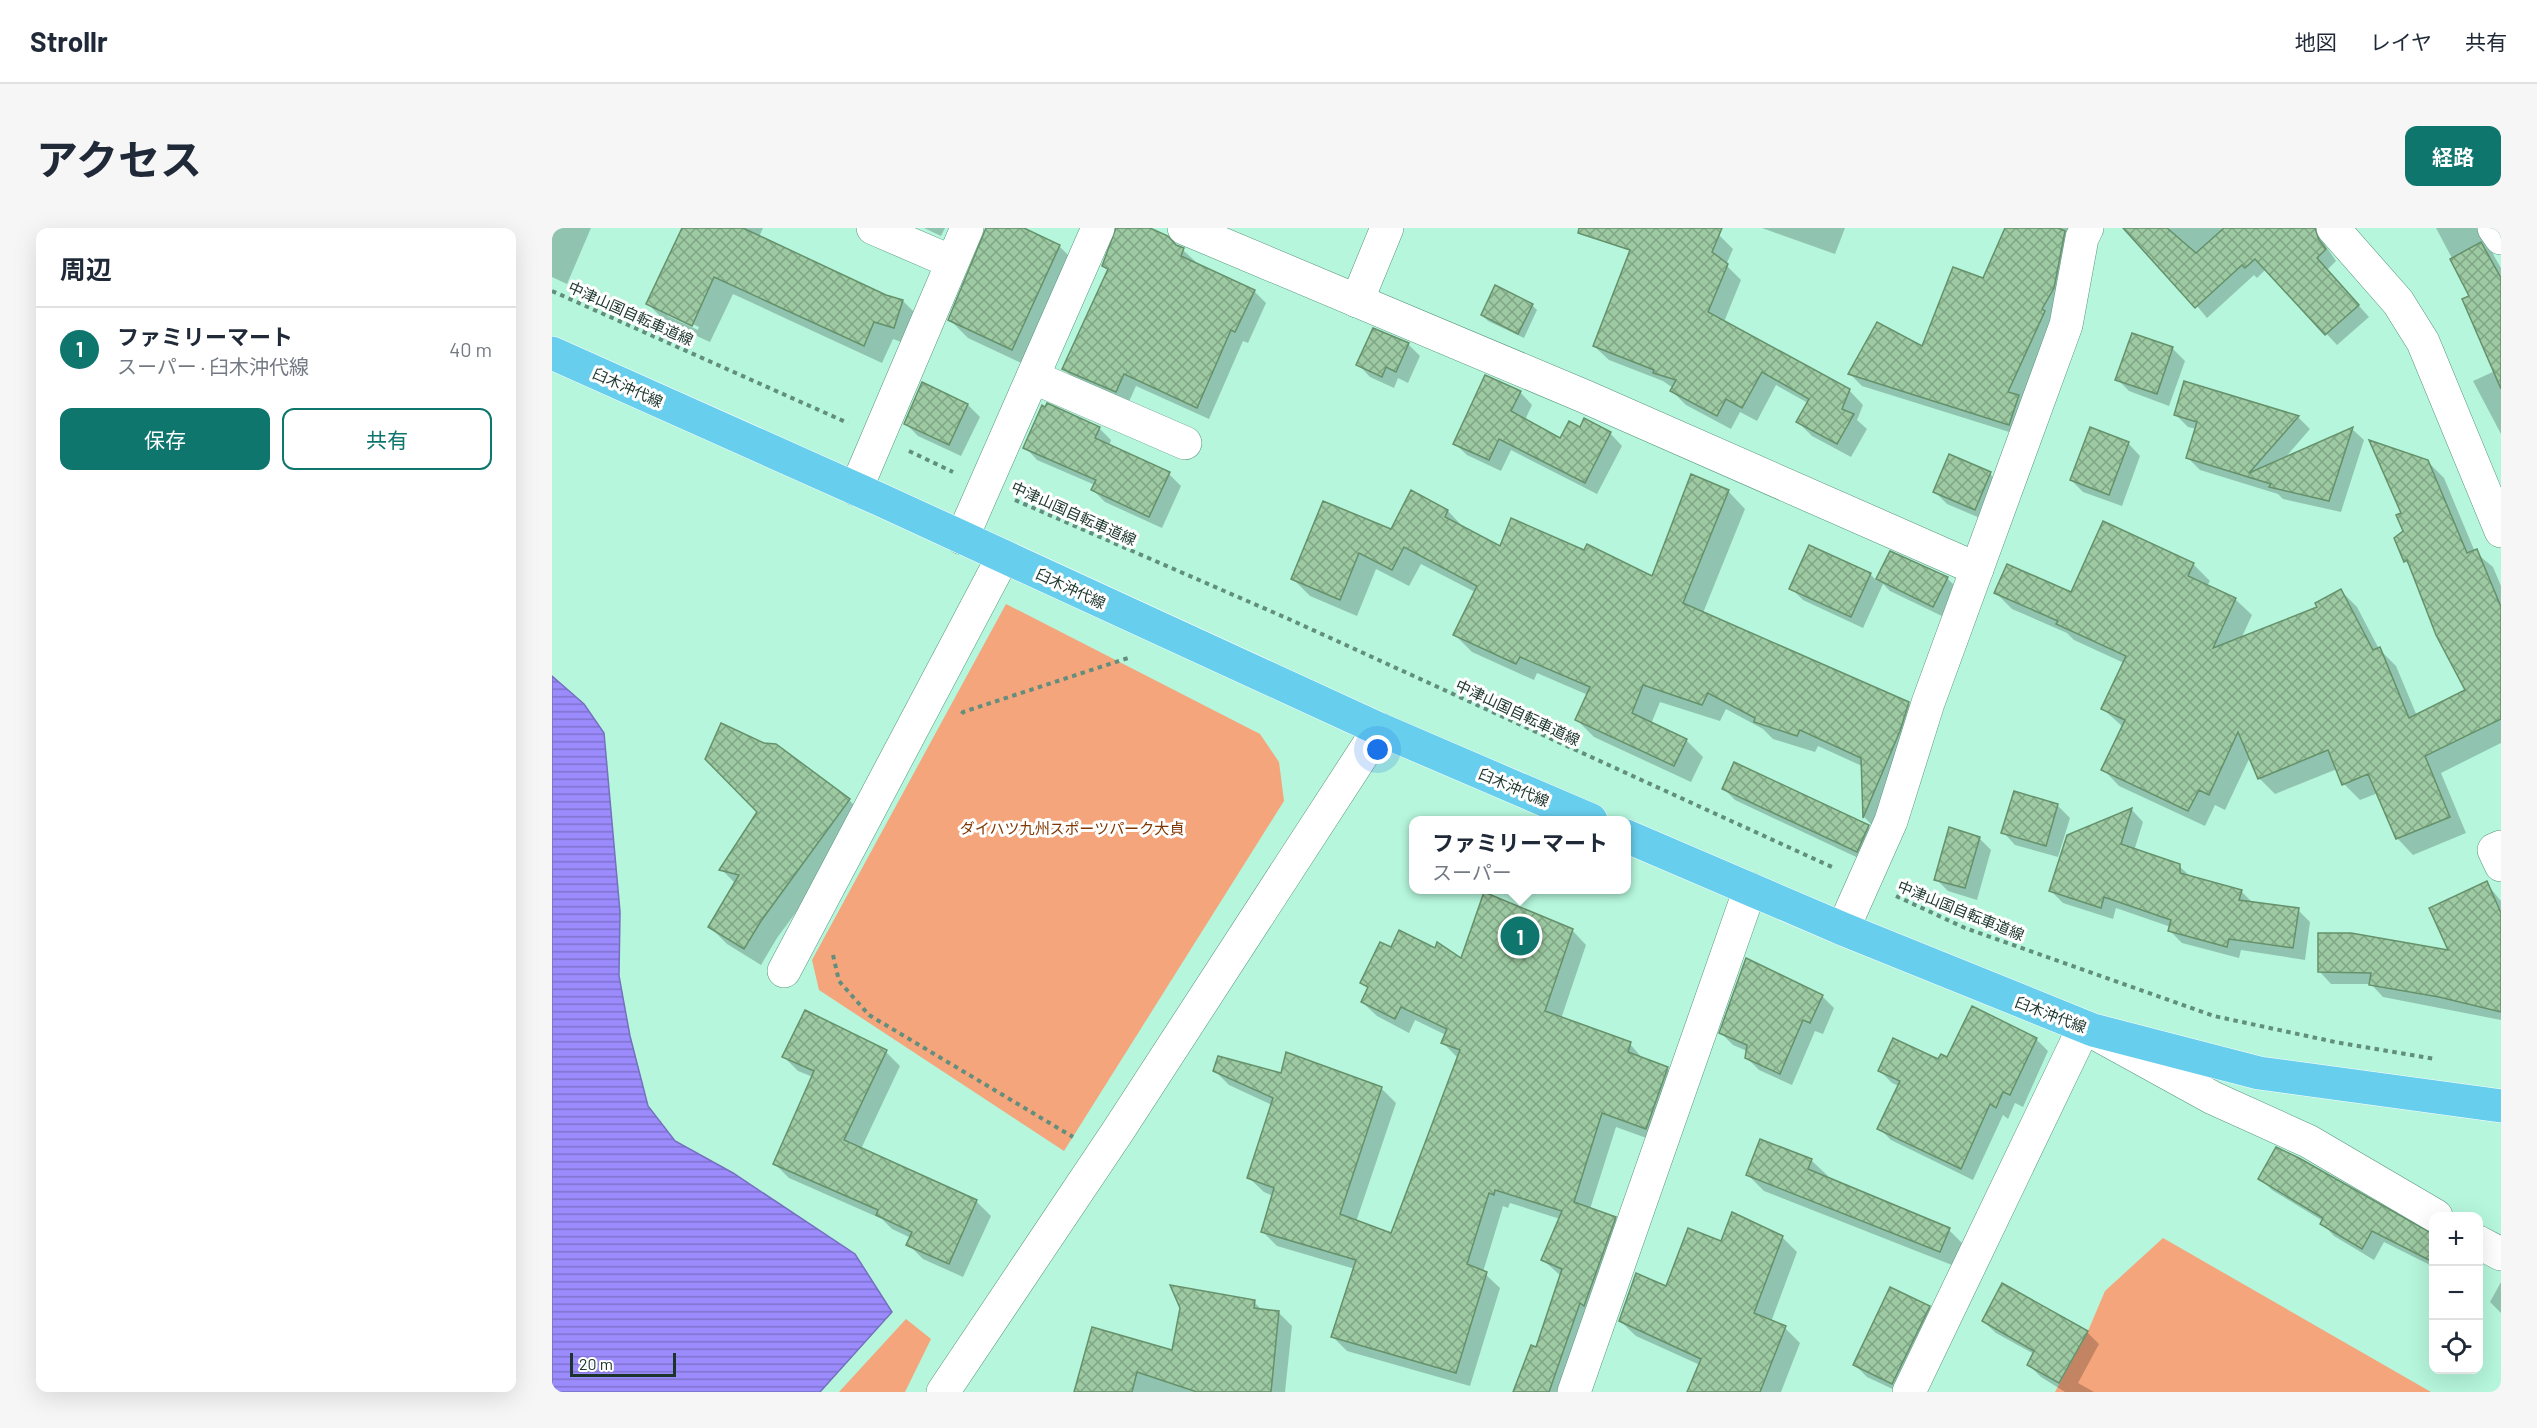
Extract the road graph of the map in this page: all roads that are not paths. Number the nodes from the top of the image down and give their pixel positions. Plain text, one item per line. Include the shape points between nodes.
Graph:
1 (873, 228) edge
2 (967, 228) edge
3 (1098, 228) edge
4 (1184, 228) edge
5 (1387, 228) edge
6 (2087, 228) edge
7 (2333, 228) edge
8 (2494, 228) edge
9 (2501, 237) edge
10 (952, 262) junction
11 (1357, 301) junction
12 (552, 353) edge
13 (1033, 377) junction
14 (1185, 443) dead end
15 (856, 489) junction
16 (2501, 531) edge
17 (962, 538) junction
18 (1003, 557) junction
19 (1977, 569) junction
20 (1379, 729) junction
21 (1582, 816) edge
22 (1631, 838) edge
23 (2501, 847) edge
24 (2501, 865) edge
25 (1750, 889) junction
26 (1843, 929) junction
27 (784, 970) dead end
28 (2084, 1027) junction
29 (2501, 1107) edge
30 (2429, 1212) edge
31 (2483, 1245) edge
32 (2501, 1254) edge
33 (943, 1392) edge
34 (1574, 1392) edge
35 (1910, 1392) edge

1 - 10 street
2 - 10 street
3 - 13 street
4 - 11 street
5 - 11 street
6 - 19 street via 2066,325
7 - 16 street via 2398,302 2423,342
8 - 9 street
10 - 15 street
11 - 19 street
12 - 15 main road, 臼木沖代線
13 - 14 street
13 - 17 street
15 - 17 main road, 臼木沖代線
17 - 18 main road, 臼木沖代線
18 - 20 main road, 臼木沖代線
18 - 27 street
19 - 26 street via 1928,703 1891,821
20 - 21 main road, 臼木沖代線
20 - 33 street
22 - 25 main road, 臼木沖代線
23 - 24 street via 2494,850
25 - 26 main road, 臼木沖代線
25 - 34 street
26 - 28 main road, 臼木沖代線
28 - 29 main road, 臼木沖代線 via 2259,1073
28 - 30 street via 2213,1098 2308,1141
28 - 35 street
31 - 32 street

